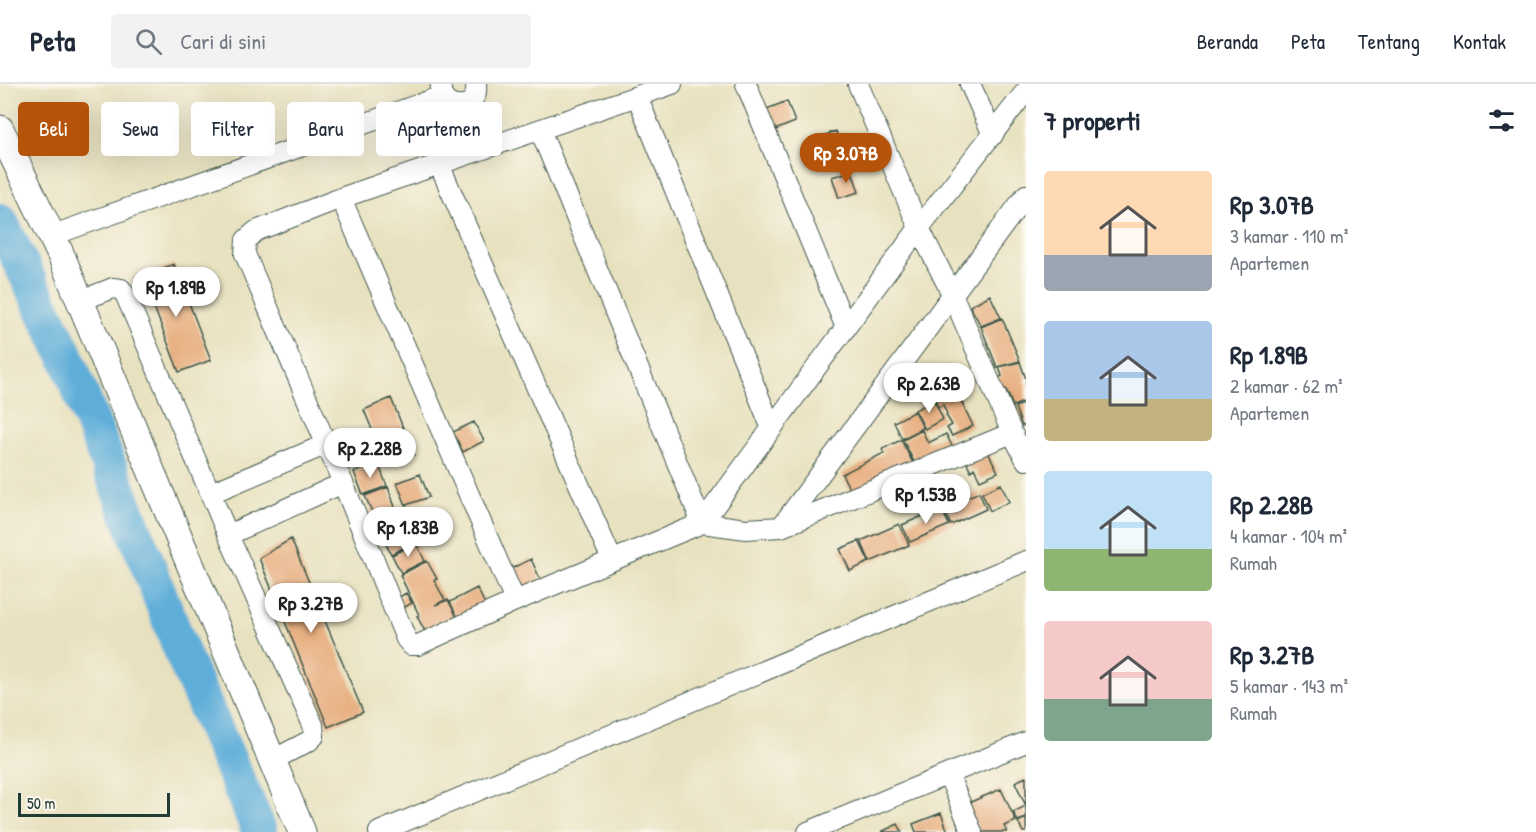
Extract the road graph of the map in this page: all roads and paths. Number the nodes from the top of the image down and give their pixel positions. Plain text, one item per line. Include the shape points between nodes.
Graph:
1 (476, 84) edge
2 (672, 84) edge
3 (746, 84) edge
4 (858, 84) edge
5 (969, 84) edge
6 (441, 90) edge
7 (1026, 91) edge
8 (637, 96) junction
9 (0, 129) edge
10 (540, 130) junction
11 (993, 135) junction
12 (439, 164) junction
13 (1026, 197) edge
14 (340, 198) junction
15 (920, 228) junction
16 (56, 235) junction
17 (953, 296) junction
18 (89, 297) junction
19 (846, 328) junction
20 (772, 429) junction
21 (1012, 433) junction
22 (327, 444) junction
23 (1026, 460) edge
24 (343, 483) junction
25 (211, 493) junction
26 (702, 523) junction
27 (781, 528) junction
28 (228, 535) junction
29 (612, 560) junction
30 (1026, 561) edge
31 (514, 601) junction
32 (1026, 742) edge
33 (282, 755) junction
34 (948, 774) junction
35 (844, 825) edge
36 (302, 832) edge
37 (379, 832) edge
38 (808, 832) edge
39 (972, 832) edge

1 - 6 street via 472,101 459,107 446,102
2 - 8 street
3 - 19 street
4 - 15 street
5 - 11 street
6 - 16 street
7 - 11 street
8 - 10 street
8 - 20 street
9 - 16 street
10 - 12 street
10 - 26 street
11 - 15 street
12 - 14 street
12 - 29 street
13 - 17 street
14 - 22 street via 256,231 246,240 245,254
14 - 31 street
15 - 17 street
15 - 19 street
16 - 18 street
17 - 21 street
17 - 27 street
18 - 25 street via 113,288 121,289 126,296
18 - 33 street via 197,579
19 - 20 street
20 - 26 street
21 - 23 street
21 - 27 street
22 - 24 street
22 - 25 street
24 - 28 street
24 - 31 street via 411,645
25 - 28 street
26 - 27 street via 746,529
26 - 29 street
28 - 33 street via 313,725 314,736 309,741
29 - 31 street
30 - 37 street
32 - 34 street
33 - 36 street
34 - 35 street
34 - 39 street
35 - 38 street

